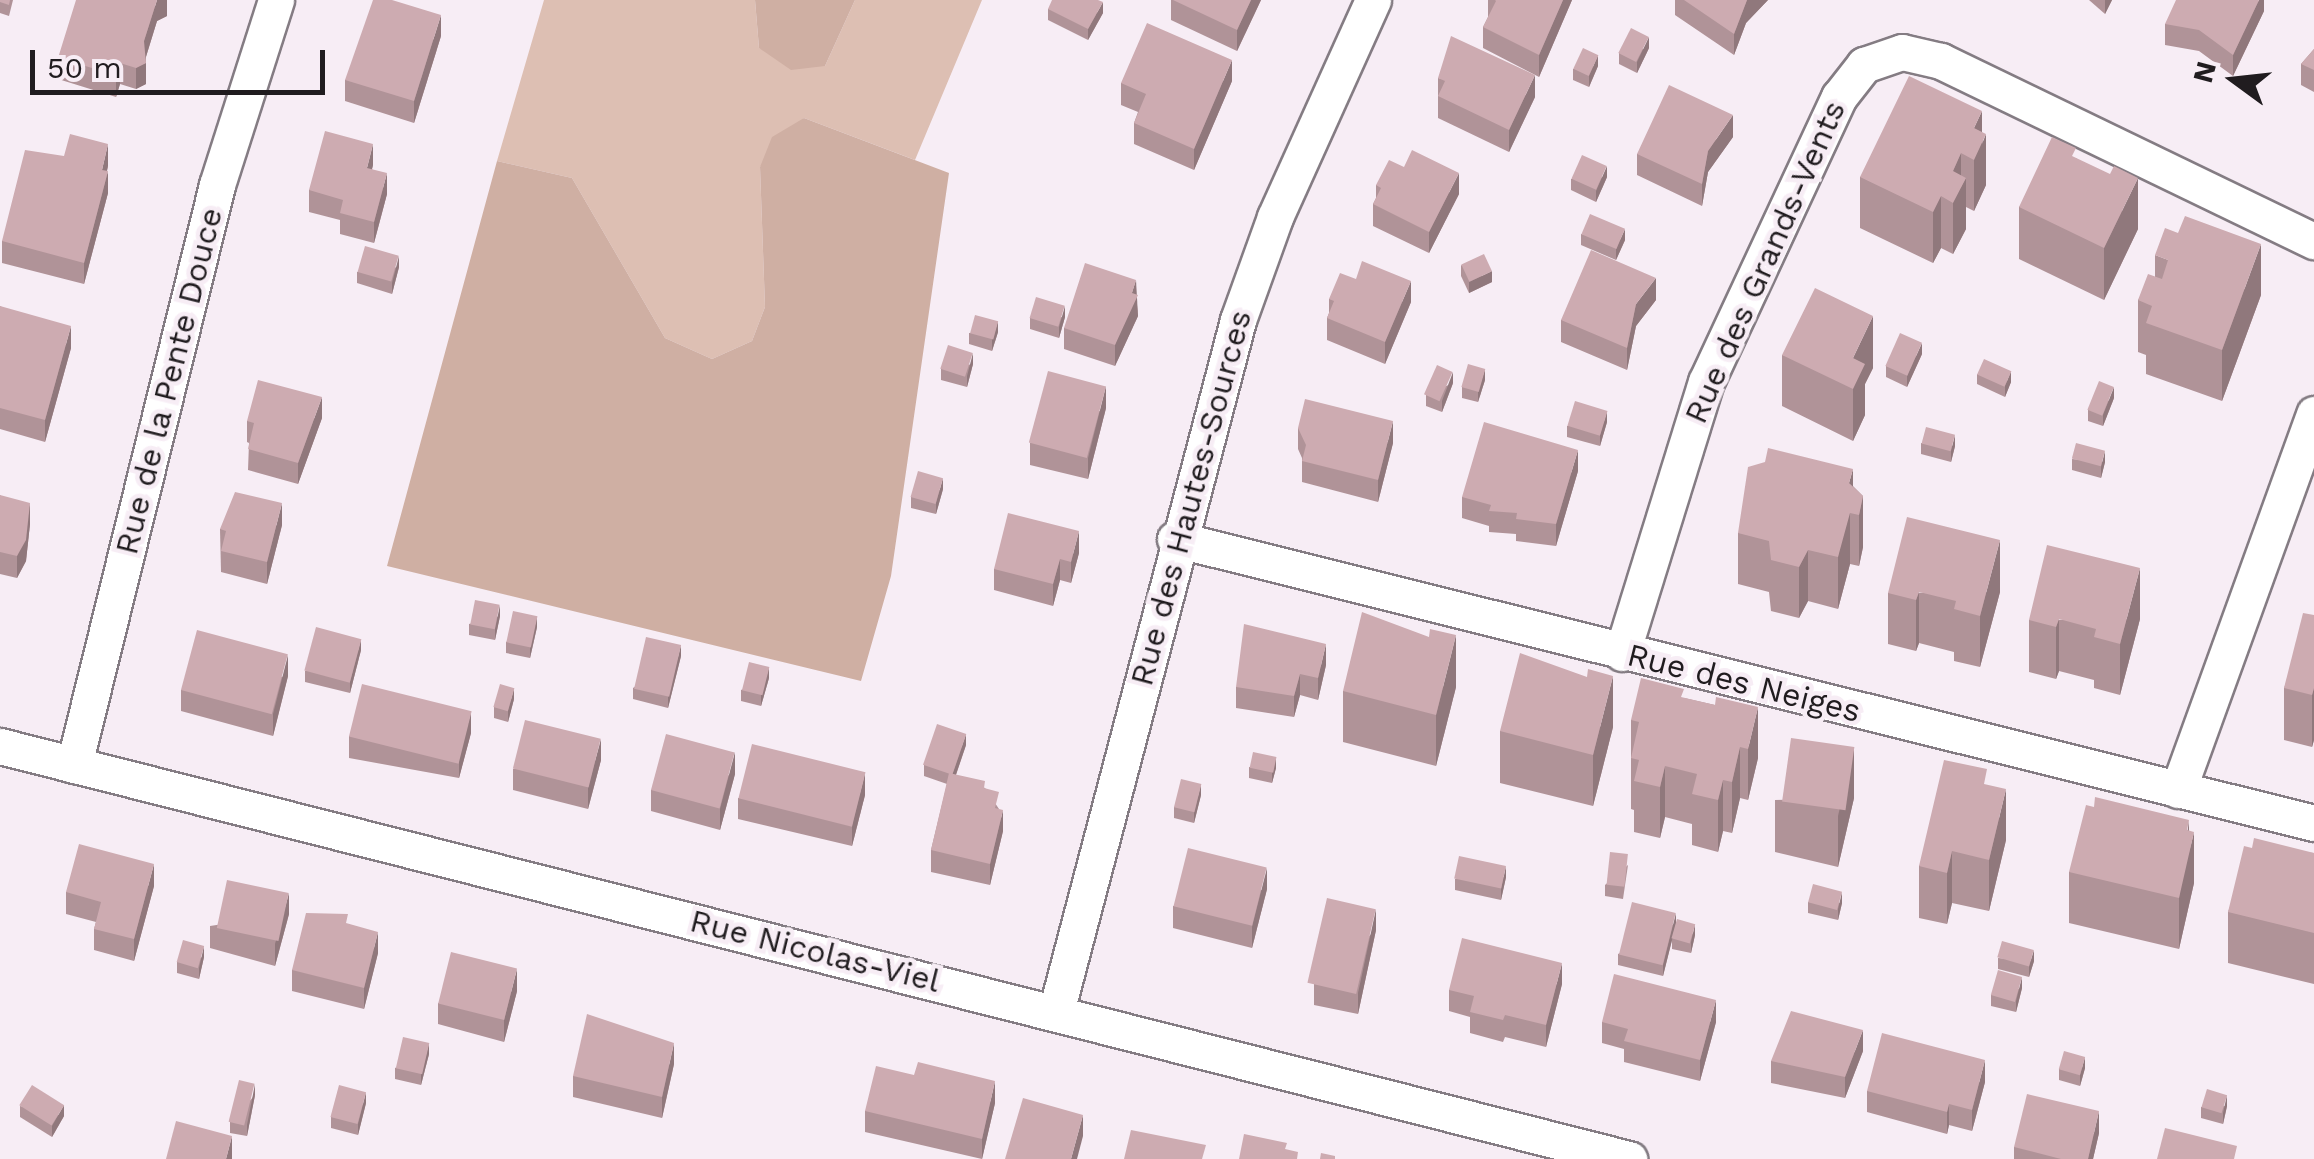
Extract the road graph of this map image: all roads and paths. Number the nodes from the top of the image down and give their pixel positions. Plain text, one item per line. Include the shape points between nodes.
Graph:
1 (276, 0) edge
2 (1373, 0) edge
3 (2314, 241) edge
4 (2314, 414) edge
5 (1175, 540) junction
6 (1622, 654) junction
7 (0, 746) edge
8 (74, 765) junction
9 (2178, 790) junction
10 (2314, 823) edge
11 (1056, 1012) junction
12 (1606, 1156) edge

1 - 8 street, Rue de la Pente Douce via 217,185
2 - 5 street, Rue des Hautes-Sources via 1250,285
3 - 6 street, Rue des Grands-Vents via 1932,57 1902,52 1864,65 1839,97 1706,382
4 - 9 street
5 - 6 street, Rue des Neiges
5 - 11 street, Rue des Hautes-Sources
6 - 9 street, Rue des Neiges
7 - 8 street, Rue Nicolas-Viel
8 - 11 street, Rue Nicolas-Viel
9 - 10 street, Rue des Neiges
11 - 12 street, Rue Nicolas-Viel

